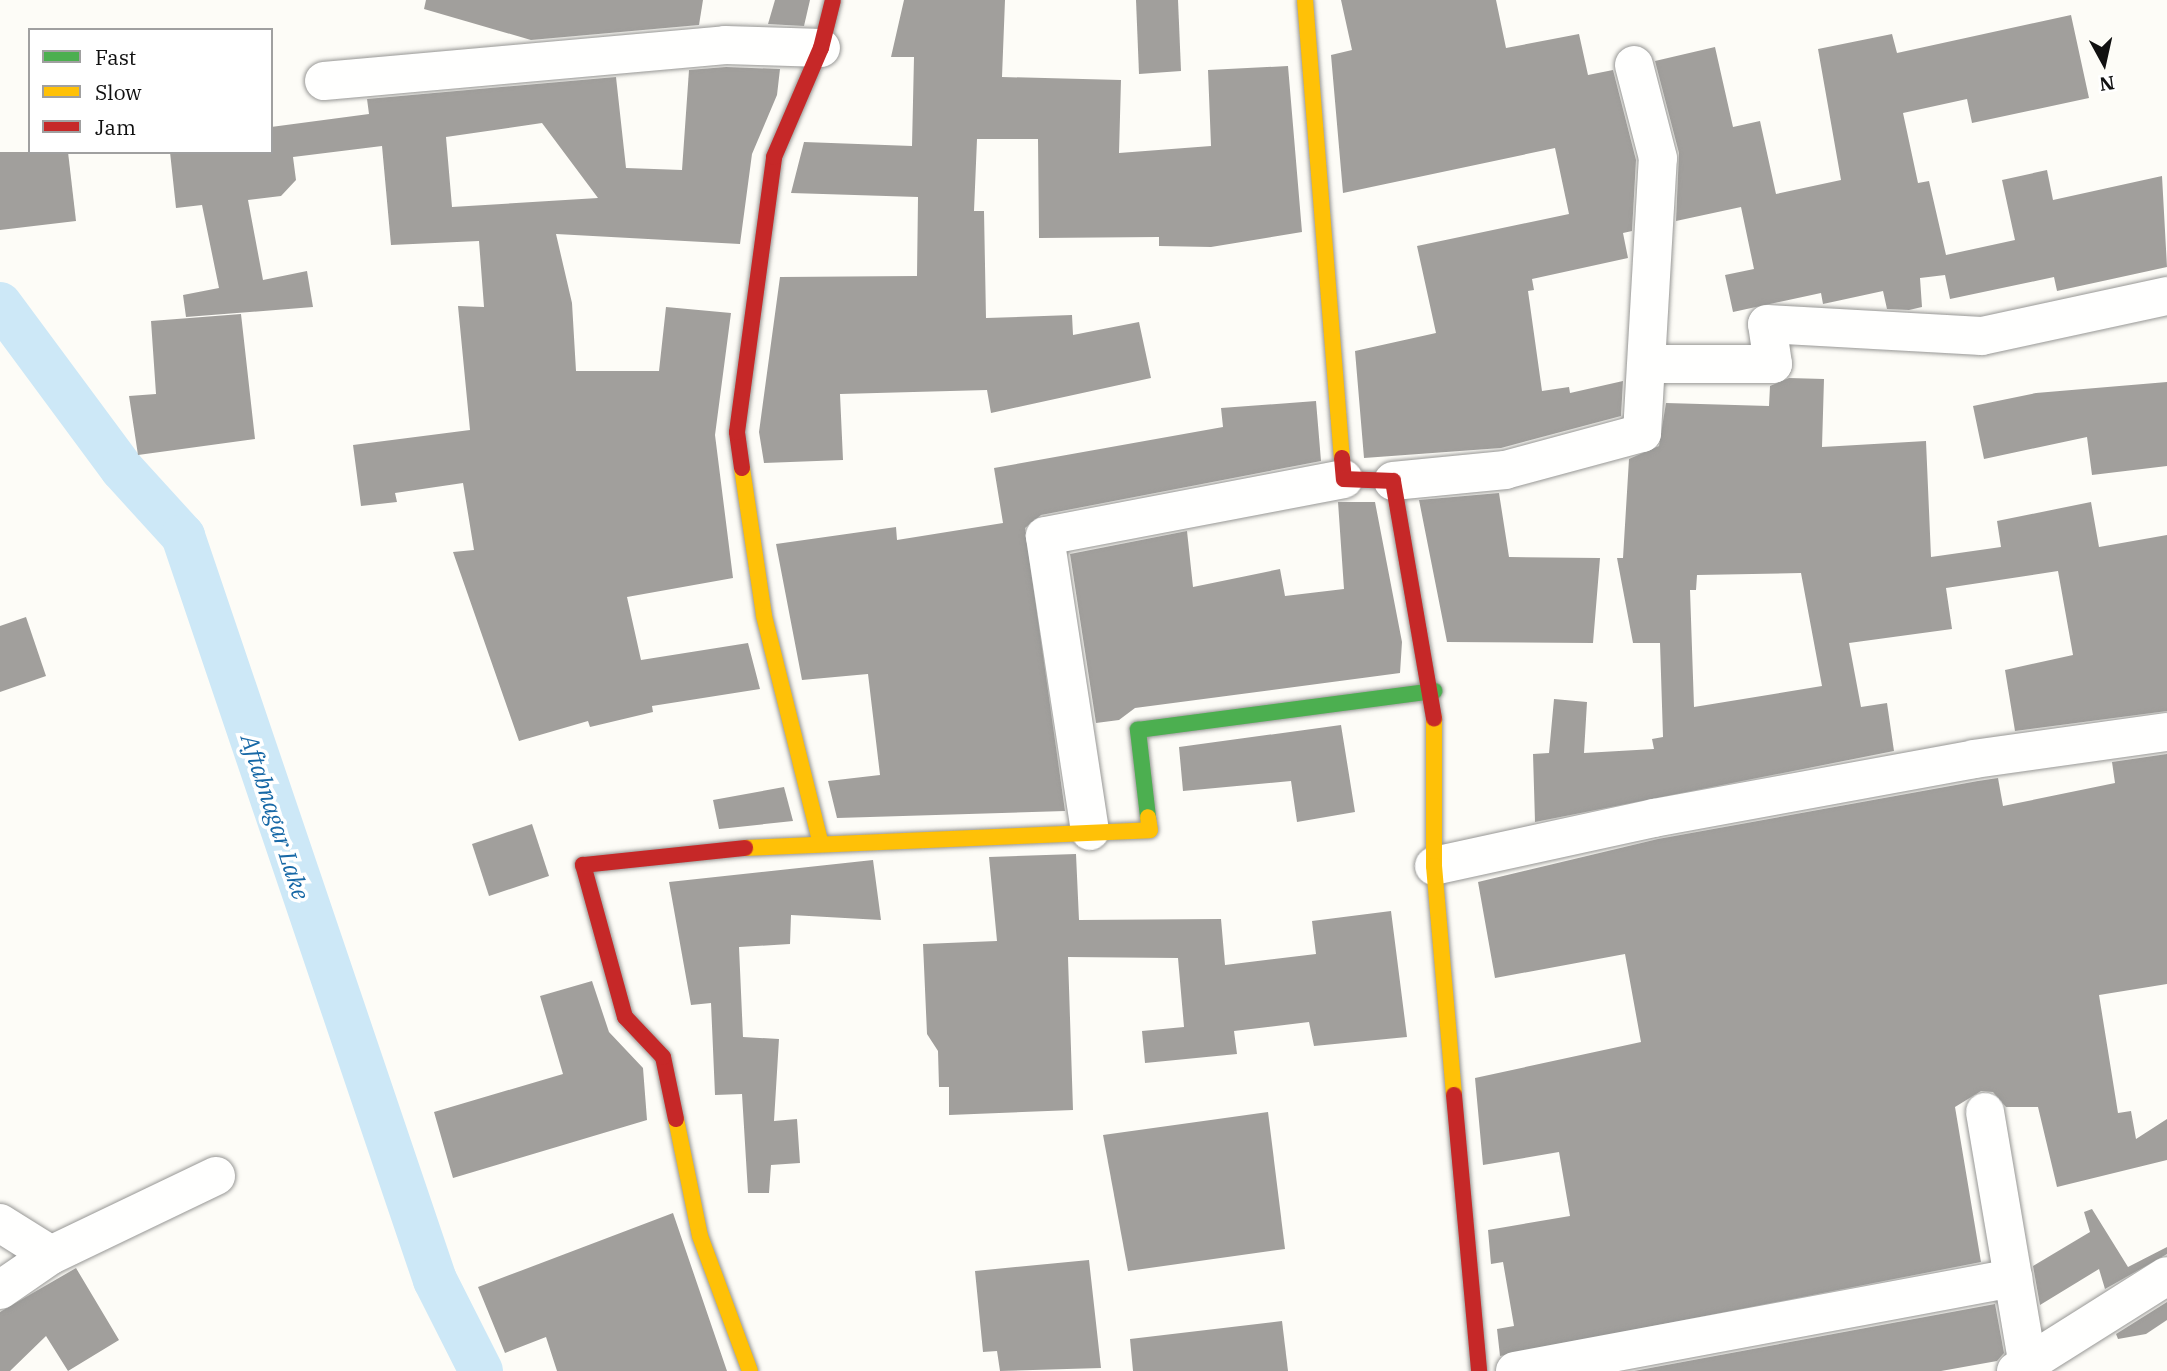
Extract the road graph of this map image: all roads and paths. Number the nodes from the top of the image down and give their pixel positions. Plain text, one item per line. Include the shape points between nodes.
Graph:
1 (834, 0) edge
2 (1305, 0) edge
3 (821, 48) junction
4 (1634, 65) dead end
5 (324, 81) dead end
6 (2167, 296) edge
7 (1648, 364) junction
8 (1344, 479) junction
9 (1393, 481) junction
10 (1434, 691) junction
11 (2167, 732) edge
12 (1090, 831) junction
13 (820, 840) junction
14 (1434, 866) junction
15 (1985, 1112) dead end
16 (216, 1176) dead end
17 (0, 1223) edge
18 (51, 1255) junction
19 (2167, 1276) edge
20 (2013, 1279) junction
21 (0, 1290) edge
22 (2022, 1368) edge
23 (1539, 1369) edge
24 (750, 1371) edge
25 (1479, 1371) edge

1 - 3 street
2 - 8 street
3 - 5 street via 725,45
3 - 13 street via 774,157 737,432 764,617
4 - 7 street via 1658,158
6 - 7 street via 1982,335 1767,324 1773,364
7 - 9 street via 1642,433 1505,470
8 - 9 street
8 - 12 street via 1045,536
9 - 10 street
10 - 12 street via 1138,730 1150,830
10 - 14 street
11 - 14 street via 1854,781
12 - 13 street
13 - 24 street via 583,865 625,1017 663,1057 700,1236
14 - 25 street
15 - 20 street
16 - 18 street
17 - 18 street
18 - 21 street
19 - 22 street
20 - 22 street
20 - 23 street

